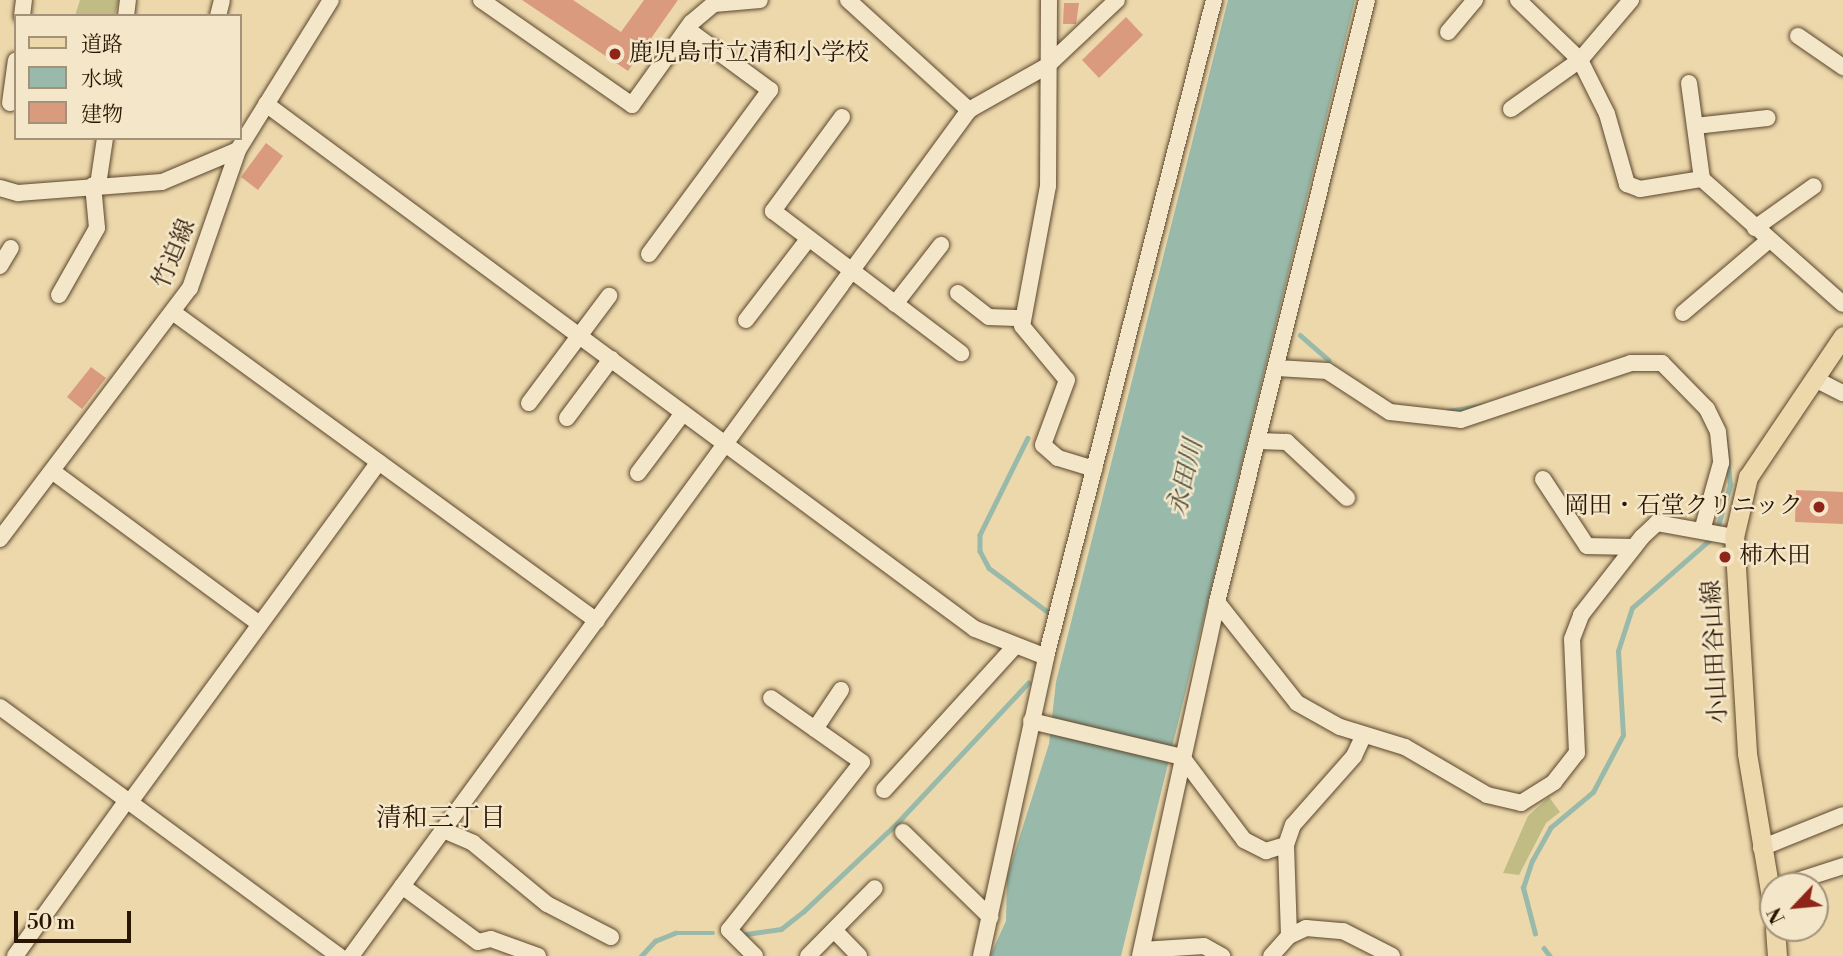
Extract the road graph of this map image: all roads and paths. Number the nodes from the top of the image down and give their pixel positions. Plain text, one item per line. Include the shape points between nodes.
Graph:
1 (331, 0) edge
2 (481, 0) edge
3 (760, 0) edge
4 (848, 0) edge
5 (1049, 0) edge
6 (1117, 0) edge
7 (1214, 0) edge
8 (1367, 0) edge
9 (1475, 0) edge
10 (1518, 0) edge
11 (1631, 0) edge
12 (716, 2) edge
13 (687, 29) junction
14 (1448, 32) dead end
15 (1798, 36) dead end
16 (1580, 60) junction
17 (1046, 66) junction
18 (1843, 67) edge
19 (14, 74) edge
20 (1689, 83) dead end
21 (10, 103) dead end
22 (266, 104) junction
23 (1511, 109) dead end
24 (969, 110) junction
25 (842, 117) dead end
26 (1768, 118) dead end
27 (1695, 127) junction
28 (105, 140) edge
29 (238, 150) junction
30 (1702, 179) junction
31 (95, 185) junction
32 (1814, 186) dead end
33 (0, 188) edge
34 (1755, 228) junction
35 (809, 238) junction
36 (1769, 240) junction
37 (941, 245) dead end
38 (11, 248) dead end
39 (649, 254) dead end
40 (0, 266) edge
41 (852, 271) junction
42 (958, 293) dead end
43 (59, 295) dead end
44 (609, 296) dead end
45 (895, 304) junction
46 (1843, 304) edge
47 (174, 313) junction
48 (1683, 313) dead end
49 (1022, 318) junction
50 (746, 320) dead end
51 (579, 336) junction
52 (1843, 336) edge
53 (961, 353) dead end
54 (611, 359) junction
55 (1277, 368) junction
56 (1815, 379) junction
57 (1843, 393) edge
58 (529, 403) dead end
59 (683, 413) junction
60 (567, 418) dead end
61 (1258, 441) junction
62 (725, 444) junction
63 (379, 462) junction
64 (1094, 470) junction
65 (52, 471) junction
66 (638, 473) dead end
67 (1544, 480) dead end
68 (1348, 498) dead end
69 (1704, 528) junction
70 (1730, 536) junction
71 (0, 538) edge
72 (1634, 547) junction
73 (1217, 602) junction
74 (597, 621) junction
75 (258, 623) junction
76 (1015, 646) junction
77 (1046, 657) junction
78 (841, 690) dead end
79 (771, 698) dead end
80 (0, 707) edge
81 (1031, 721) junction
82 (816, 729) junction
83 (1363, 735) junction
84 (1182, 757) junction
85 (884, 790) dead end
86 (129, 801) junction
87 (1843, 815) edge
88 (443, 830) junction
89 (903, 832) dead end
90 (1286, 845) junction
91 (1761, 848) junction
92 (1768, 872) edge
93 (402, 886) junction
94 (875, 888) dead end
95 (990, 916) junction
96 (834, 930) junction
97 (1289, 936) junction
98 (611, 937) dead end
99 (1141, 953) edge
100 (15, 956) edge
101 (339, 956) edge
102 (351, 956) edge
103 (538, 956) edge
104 (755, 956) edge
105 (808, 956) edge
106 (859, 956) edge
107 (981, 956) edge
108 (1222, 956) edge
109 (1271, 956) edge
110 (1392, 956) edge

1 - 22 street, 竹迫線
2 - 13 street via 632,105
3 - 12 street
4 - 24 street
5 - 17 street
6 - 17 street
7 - 64 street
8 - 55 street
9 - 14 street
10 - 16 street
11 - 16 street
12 - 13 street
13 - 39 street via 770,90
15 - 18 street
16 - 23 street
16 - 30 street via 1607,114 1627,184 1640,189
17 - 24 street
17 - 49 street via 1048,186
19 - 21 street
20 - 27 street
22 - 29 street, 竹迫線
22 - 51 street
24 - 41 street
25 - 35 street via 773,211
26 - 27 street
27 - 30 street
28 - 31 street
29 - 31 street via 162,183
29 - 47 street, 竹迫線 via 201,261
30 - 34 street
31 - 33 street via 18,193
31 - 43 street via 97,228
32 - 34 street
34 - 36 street
35 - 41 street
35 - 50 street
36 - 46 street
36 - 48 street
37 - 45 street
38 - 40 street
41 - 45 street
41 - 62 street
42 - 49 street via 989,317
44 - 51 street
45 - 53 street
47 - 63 street
47 - 65 street, 竹迫線
49 - 64 street via 1022,327 1067,380 1044,444 1058,458
51 - 54 street
51 - 58 street
52 - 56 main road, 小山田谷山線
54 - 59 street
54 - 60 street
55 - 61 street
55 - 69 street via 1327,371 1390,412 1461,420 1631,363 1661,363 1707,409 1718,432 1721,463
56 - 57 street
56 - 70 main road, 小山田谷山線 via 1748,477
59 - 62 street
59 - 66 street
61 - 68 street via 1287,442
61 - 73 street
62 - 74 street
62 - 76 street via 975,629
63 - 74 street
63 - 75 street
64 - 77 street
65 - 71 street, 竹迫線
65 - 75 street
67 - 72 street via 1587,546
69 - 70 street
69 - 72 street via 1657,523
70 - 91 main road, 小山田谷山線 via 1742,700
72 - 83 street via 1581,615 1570,668 1580,739 1569,765 1541,793 1510,804 1405,747
73 - 83 street via 1297,703
73 - 84 street
74 - 88 street
75 - 86 street
76 - 77 street
76 - 85 street
77 - 81 street
78 - 82 street
79 - 82 street
80 - 86 street
81 - 84 street
81 - 95 street
82 - 104 street via 862,762 729,930
83 - 90 street via 1354,756 1293,825
84 - 90 street via 1244,840 1266,851
84 - 99 street
86 - 100 street
86 - 101 street
87 - 91 street
88 - 93 street
88 - 98 street via 473,843 547,904
89 - 95 street
90 - 97 street
91 - 92 main road, 小山田谷山線
93 - 102 street
93 - 103 street via 478,942 491,939
94 - 96 street
95 - 107 street
96 - 105 street
96 - 106 street
97 - 109 street
97 - 110 street via 1306,929 1343,931
99 - 108 street via 1204,946

